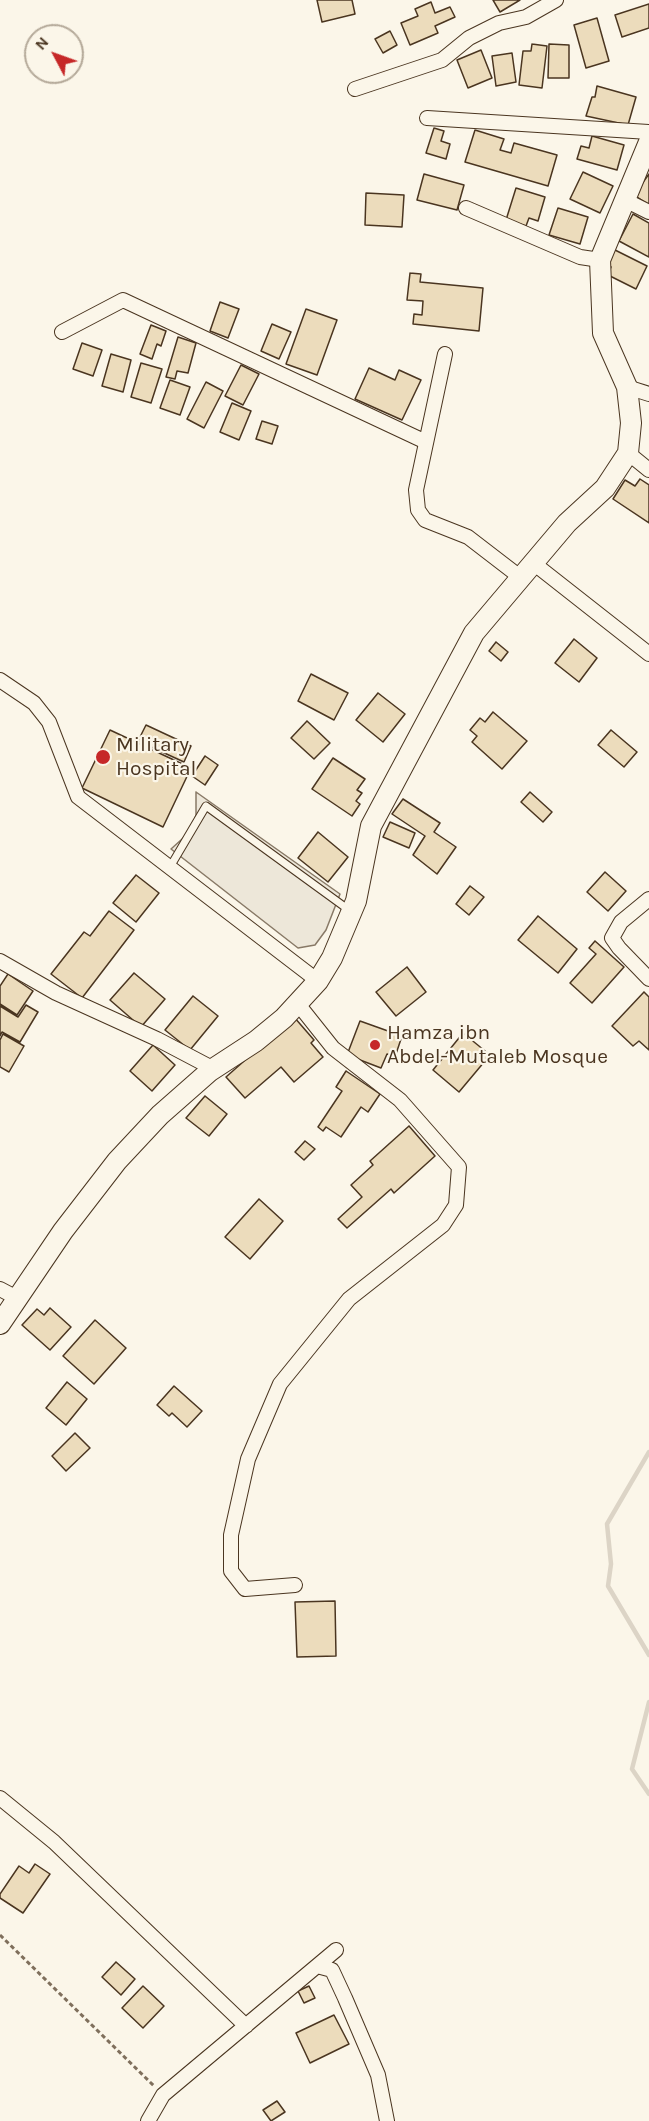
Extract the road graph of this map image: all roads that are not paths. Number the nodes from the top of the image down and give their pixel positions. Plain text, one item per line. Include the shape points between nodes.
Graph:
1 (556, 0) edge
2 (355, 89) dead end
3 (427, 118) dead end
4 (649, 132) edge
5 (649, 142) edge
6 (625, 201) junction
7 (466, 208) dead end
8 (649, 212) edge
9 (600, 260) junction
10 (62, 332) dead end
11 (445, 354) dead end
12 (627, 387) junction
13 (649, 394) edge
14 (426, 442) junction
15 (628, 453) junction
16 (649, 470) edge
17 (526, 570) junction
18 (649, 654) edge
19 (0, 681) edge
20 (170, 867) junction
21 (649, 899) edge
22 (351, 911) junction
23 (0, 961) edge
24 (649, 979) edge
25 (318, 981) junction
26 (298, 1004) junction
27 (214, 1069) junction
28 (8, 1293) edge
29 (0, 1324) edge
30 (295, 1585) dead end
31 (0, 1798) edge
32 (336, 1950) dead end
33 (317, 1965) junction
34 (246, 2026) junction
35 (148, 2121) edge
36 (387, 2121) edge

1 - 2 street via 526,17 499,23 470,38 442,60
3 - 4 street
5 - 6 street
6 - 8 street
6 - 9 street
7 - 9 street via 580,257
9 - 12 street via 603,333
10 - 14 street via 123,300
11 - 14 street
12 - 13 street
12 - 15 street via 631,423
14 - 17 street via 416,489 418,510 425,520 468,537
15 - 16 street
15 - 17 street via 605,488 567,523
17 - 18 street
17 - 22 street via 474,633 371,826
19 - 20 street via 34,703 49,722 78,797
20 - 22 lane via 206,806
20 - 25 street
21 - 24 street via 621,922 612,938
22 - 25 street
23 - 27 street via 56,993
25 - 26 street
26 - 27 street via 256,1041
26 - 30 street via 333,1048 399,1100 459,1167 456,1205 443,1225 349,1299 280,1384 248,1459 231,1535 231,1571 245,1589
27 - 28 street via 160,1115 117,1161
28 - 29 street
31 - 34 street via 54,1842
32 - 33 street
33 - 34 street
33 - 36 street via 332,1970 345,1998 378,2075
34 - 35 street via 164,2096

